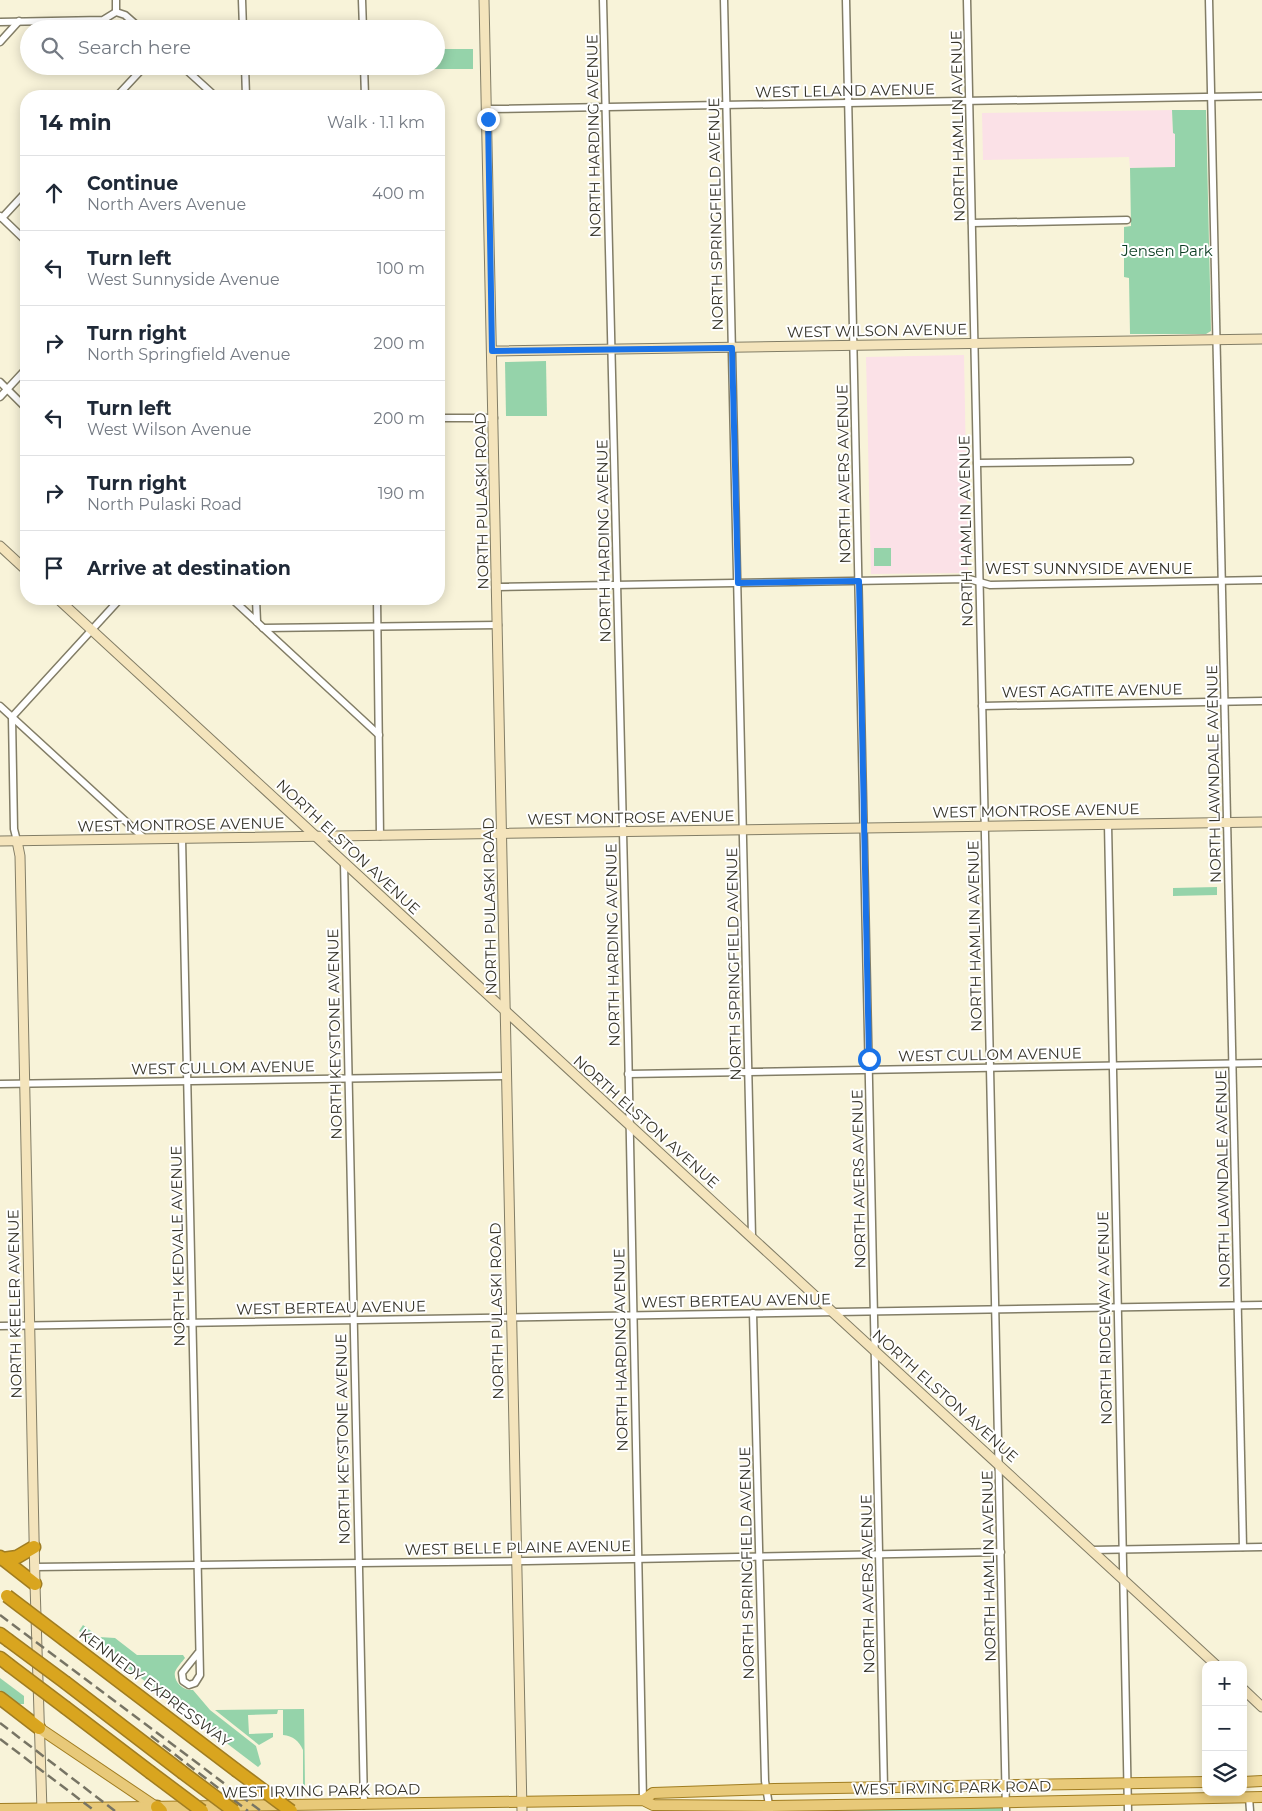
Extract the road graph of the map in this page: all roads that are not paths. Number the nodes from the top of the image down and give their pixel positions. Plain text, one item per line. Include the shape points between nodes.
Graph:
1 (116, 0) edge
2 (242, 0) edge
3 (362, 0) edge
4 (484, 0) edge
5 (604, 0) edge
6 (724, 0) edge
7 (846, 0) edge
8 (967, 0) edge
9 (1209, 0) edge
10 (116, 12) junction
11 (103, 20) edge
12 (131, 20) edge
13 (243, 20) edge
14 (363, 20) edge
15 (19, 21) joint
16 (0, 22) edge
17 (0, 42) edge
18 (137, 75) edge
19 (192, 75) edge
20 (245, 75) edge
21 (364, 75) edge
22 (123, 90) edge
23 (208, 90) edge
24 (246, 90) edge
25 (365, 90) edge
26 (1262, 96) edge
27 (1211, 97) junction
28 (970, 101) junction
29 (848, 103) junction
30 (726, 105) junction
31 (606, 107) junction
32 (488, 109) junction
33 (20, 198) edge
34 (1, 217) edge
35 (1127, 220) dead end
36 (972, 223) junction
37 (20, 234) edge
38 (1262, 339) edge
39 (1217, 340) junction
40 (975, 344) junction
41 (853, 346) junction
42 (732, 348) junction
43 (612, 349) junction
44 (492, 351) junction
45 (20, 375) edge
46 (0, 382) edge
47 (7, 389) junction
48 (0, 397) edge
49 (20, 402) edge
50 (445, 418) edge
51 (494, 418) junction
52 (1130, 461) dead end
53 (977, 463) junction
54 (0, 546) edge
55 (20, 564) edge
56 (1262, 580) edge
57 (859, 581) junction
58 (1222, 581) junction
59 (980, 582) junction
60 (738, 583) junction
61 (617, 585) junction
62 (497, 587) junction
63 (65, 605) edge
64 (114, 605) edge
65 (239, 605) edge
66 (256, 605) edge
67 (376, 605) edge
68 (257, 622) junction
69 (498, 624) junction
70 (377, 626) junction
71 (263, 628) junction
72 (91, 629) junction
73 (1262, 700) edge
74 (1225, 701) junction
75 (0, 706) edge
76 (982, 706) junction
77 (12, 717) junction
78 (379, 735) junction
79 (1228, 822) junction
80 (1262, 822) edge
81 (1108, 824) junction
82 (985, 826) junction
83 (864, 828) junction
84 (743, 830) junction
85 (623, 832) junction
86 (502, 834) junction
87 (317, 836) junction
88 (380, 836) junction
89 (182, 838) junction
90 (144, 839) junction
91 (0, 841) edge
92 (17, 841) junction
93 (344, 862) junction
94 (505, 1011) junction
95 (1233, 1063) junction
96 (1262, 1063) edge
97 (1113, 1065) junction
98 (990, 1068) junction
99 (869, 1070) junction
100 (748, 1072) junction
101 (628, 1074) junction
102 (506, 1076) junction
103 (348, 1079) junction
104 (187, 1081) junction
105 (0, 1084) edge
106 (25, 1084) junction
107 (629, 1125) junction
108 (752, 1237) junction
109 (1238, 1305) junction
110 (1262, 1305) edge
111 (1118, 1307) junction
112 (996, 1309) junction
113 (875, 1311) junction
114 (833, 1312) junction
115 (753, 1313) junction
116 (632, 1315) junction
117 (511, 1317) junction
118 (353, 1320) junction
119 (192, 1323) junction
120 (0, 1326) edge
121 (29, 1326) junction
122 (876, 1351) junction
123 (999, 1464) junction
124 (34, 1547) junction
125 (1243, 1547) junction
126 (1262, 1547) edge
127 (1122, 1549) junction
128 (1092, 1550) junction
129 (1001, 1552) junction
130 (880, 1554) junction
131 (759, 1557) junction
132 (1, 1558) edge
133 (638, 1559) junction
134 (517, 1561) junction
135 (358, 1563) junction
136 (197, 1565) junction
137 (35, 1567) junction
138 (1123, 1579) junction
139 (35, 1584) junction
140 (4, 1593) edge
141 (4, 1637) edge
142 (198, 1653) junction
143 (4, 1661) edge
144 (1212, 1661) edge
145 (1247, 1694) edge
146 (0, 1698) edge
147 (1262, 1707) edge
148 (39, 1728) junction
149 (1262, 1781) edge
150 (1202, 1782) edge
151 (1247, 1782) edge
152 (1127, 1784) junction
153 (1006, 1786) junction
154 (884, 1788) junction
155 (768, 1790) junction
156 (1249, 1797) junction
157 (1262, 1797) edge
158 (643, 1800) junction
159 (1128, 1800) junction
160 (885, 1804) junction
161 (522, 1807) edge
162 (1006, 1807) edge
163 (364, 1808) edge
164 (770, 1808) edge
165 (159, 1809) edge
166 (0, 1810) edge
167 (42, 1810) edge
168 (69, 1810) edge
169 (202, 1811) edge
170 (234, 1811) edge
171 (291, 1811) edge
172 (1128, 1811) edge
173 (1250, 1811) edge

1 - 10 street
2 - 13 street
3 - 14 street
4 - 32 main road, NORTH PULASKI ROAD
5 - 31 street, NORTH HARDING AVENUE
6 - 30 street, NORTH SPRINGFIELD AVENUE
7 - 29 street, NORTH AVERS AVENUE
8 - 28 street, NORTH HAMLIN AVENUE
9 - 27 street, NORTH LAWNDALE AVENUE
10 - 11 street
10 - 12 street
15 - 16 street
15 - 17 street
18 - 22 street
19 - 23 street
20 - 24 street
21 - 25 street
26 - 27 street, WEST LELAND AVENUE
27 - 28 street, WEST LELAND AVENUE
27 - 39 street, NORTH LAWNDALE AVENUE
28 - 29 street, WEST LELAND AVENUE
28 - 36 street, NORTH HAMLIN AVENUE
29 - 30 street, WEST LELAND AVENUE
29 - 41 street, NORTH AVERS AVENUE
30 - 31 street, WEST LELAND AVENUE
30 - 42 street, NORTH SPRINGFIELD AVENUE
31 - 32 street, WEST LELAND AVENUE
31 - 43 street, NORTH HARDING AVENUE
32 - 44 main road, NORTH PULASKI ROAD
33 - 34 street
34 - 37 street
35 - 36 street
36 - 40 street, NORTH HAMLIN AVENUE
38 - 39 main road, WEST WILSON AVENUE
39 - 40 main road, WEST WILSON AVENUE
39 - 58 street, NORTH LAWNDALE AVENUE
40 - 41 main road, WEST WILSON AVENUE
40 - 53 street, NORTH HAMLIN AVENUE
41 - 42 main road, WEST WILSON AVENUE
41 - 57 street, NORTH AVERS AVENUE
42 - 43 main road, WEST WILSON AVENUE
42 - 60 street, NORTH SPRINGFIELD AVENUE
43 - 44 main road, WEST WILSON AVENUE
43 - 61 street, NORTH HARDING AVENUE
44 - 51 main road, NORTH PULASKI ROAD
45 - 47 street
46 - 47 street
47 - 48 street
47 - 49 street
50 - 51 street
51 - 62 main road, NORTH PULASKI ROAD
52 - 53 street
53 - 59 street, NORTH HAMLIN AVENUE
54 - 55 main road
56 - 58 street, WEST SUNNYSIDE AVENUE
57 - 59 street, WEST SUNNYSIDE AVENUE via 969,579
57 - 60 street, WEST SUNNYSIDE AVENUE
57 - 83 street, NORTH AVERS AVENUE
58 - 59 street, WEST SUNNYSIDE AVENUE via 990,585
58 - 74 street, NORTH LAWNDALE AVENUE
59 - 76 street, NORTH HAMLIN AVENUE
60 - 61 street, WEST SUNNYSIDE AVENUE
60 - 84 street, NORTH SPRINGFIELD AVENUE
61 - 62 street, WEST SUNNYSIDE AVENUE
61 - 85 street, NORTH HARDING AVENUE
62 - 69 main road, NORTH PULASKI ROAD
63 - 72 main road, NORTH ELSTON AVENUE
64 - 72 street
65 - 68 street
66 - 68 street
67 - 70 street
68 - 71 street
69 - 70 street
69 - 86 main road, NORTH PULASKI ROAD
70 - 71 street
70 - 78 street
71 - 78 street
72 - 77 street
72 - 87 main road, NORTH ELSTON AVENUE
73 - 74 street, WEST AGATITE AVENUE
74 - 76 street, WEST AGATITE AVENUE
74 - 79 street, NORTH LAWNDALE AVENUE
75 - 77 street
76 - 82 street, NORTH HAMLIN AVENUE
77 - 90 street
77 - 92 street, NORTH KEELER AVENUE via 14,829
78 - 88 street
79 - 80 main road, WEST MONTROSE AVENUE
79 - 81 main road, WEST MONTROSE AVENUE
79 - 95 street, NORTH LAWNDALE AVENUE
81 - 82 main road, WEST MONTROSE AVENUE
81 - 97 street, NORTH RIDGEWAY AVENUE
82 - 83 main road, WEST MONTROSE AVENUE
82 - 98 street, NORTH HAMLIN AVENUE
83 - 84 main road, WEST MONTROSE AVENUE
83 - 99 street, NORTH AVERS AVENUE
84 - 85 main road, WEST MONTROSE AVENUE
84 - 100 street, NORTH SPRINGFIELD AVENUE
85 - 86 main road, WEST MONTROSE AVENUE
85 - 101 street, NORTH HARDING AVENUE
86 - 88 main road, WEST MONTROSE AVENUE
86 - 94 main road, NORTH PULASKI ROAD
87 - 88 main road, WEST MONTROSE AVENUE
87 - 89 main road, WEST MONTROSE AVENUE
87 - 93 main road, NORTH ELSTON AVENUE
89 - 90 main road, WEST MONTROSE AVENUE
89 - 104 street, NORTH KEDVALE AVENUE
90 - 92 main road, WEST MONTROSE AVENUE
91 - 92 main road, WEST MONTROSE AVENUE
92 - 106 main road, NORTH KEELER AVENUE via 20,856
93 - 94 main road, NORTH ELSTON AVENUE
93 - 103 street, NORTH KEYSTONE AVENUE
94 - 102 main road, NORTH PULASKI ROAD
94 - 107 main road, NORTH ELSTON AVENUE
95 - 96 street, WEST CULLOM AVENUE
95 - 97 street, WEST CULLOM AVENUE
95 - 109 street, NORTH LAWNDALE AVENUE
97 - 98 street, WEST CULLOM AVENUE
97 - 111 street, NORTH RIDGEWAY AVENUE
98 - 99 street, WEST CULLOM AVENUE
98 - 112 street, NORTH HAMLIN AVENUE
99 - 100 street, WEST CULLOM AVENUE
99 - 113 street, NORTH AVERS AVENUE
100 - 101 street, WEST CULLOM AVENUE
100 - 108 street, NORTH SPRINGFIELD AVENUE
101 - 107 street, NORTH HARDING AVENUE
102 - 103 street, WEST CULLOM AVENUE
102 - 117 main road, NORTH PULASKI ROAD
103 - 104 street, WEST CULLOM AVENUE
103 - 118 street, NORTH KEYSTONE AVENUE
104 - 106 street, WEST CULLOM AVENUE
104 - 119 street, NORTH KEDVALE AVENUE
105 - 106 street, WEST CULLOM AVENUE
106 - 121 main road, NORTH KEELER AVENUE
107 - 108 main road, NORTH ELSTON AVENUE
107 - 116 street, NORTH HARDING AVENUE
108 - 114 main road, NORTH ELSTON AVENUE
109 - 110 street, WEST BERTEAU AVENUE
109 - 111 street, WEST BERTEAU AVENUE
109 - 125 street, NORTH LAWNDALE AVENUE
111 - 112 street, WEST BERTEAU AVENUE
111 - 127 street, NORTH RIDGEWAY AVENUE
112 - 113 street, WEST BERTEAU AVENUE
112 - 123 street, NORTH HAMLIN AVENUE
113 - 114 street, WEST BERTEAU AVENUE
113 - 122 street, NORTH AVERS AVENUE
114 - 115 street, WEST BERTEAU AVENUE
114 - 122 main road, NORTH ELSTON AVENUE
115 - 116 street, WEST BERTEAU AVENUE
115 - 131 street, NORTH SPRINGFIELD AVENUE
116 - 117 street, WEST BERTEAU AVENUE
116 - 133 street, NORTH HARDING AVENUE
117 - 118 street, WEST BERTEAU AVENUE
117 - 134 main road, NORTH PULASKI ROAD
118 - 119 street, WEST BERTEAU AVENUE
118 - 135 street, NORTH KEYSTONE AVENUE
119 - 121 street, WEST BERTEAU AVENUE
119 - 136 street, NORTH KEDVALE AVENUE
120 - 121 street, WEST BERTEAU AVENUE
121 - 124 main road, NORTH KEELER AVENUE
122 - 123 main road, NORTH ELSTON AVENUE
122 - 130 street, NORTH AVERS AVENUE
123 - 128 main road, NORTH ELSTON AVENUE
123 - 129 street, NORTH HAMLIN AVENUE
124 - 132 highway via 17,1557
124 - 137 main road, NORTH KEELER AVENUE
125 - 126 street
125 - 127 street
127 - 128 street
127 - 138 street, NORTH RIDGEWAY AVENUE
128 - 138 main road, NORTH ELSTON AVENUE
129 - 130 street, WEST BELLE PLAINE AVENUE
129 - 153 street, NORTH HAMLIN AVENUE
130 - 131 street, WEST BELLE PLAINE AVENUE
130 - 154 street, NORTH AVERS AVENUE
131 - 133 street, WEST BELLE PLAINE AVENUE
131 - 155 street, NORTH SPRINGFIELD AVENUE via 765,1780
132 - 139 highway
133 - 134 street, WEST BELLE PLAINE AVENUE
133 - 158 street, NORTH HARDING AVENUE
134 - 135 street, WEST BELLE PLAINE AVENUE
134 - 161 main road, NORTH PULASKI ROAD
135 - 136 street, WEST BELLE PLAINE AVENUE
135 - 163 street, NORTH KEYSTONE AVENUE
136 - 137 street, WEST BELLE PLAINE AVENUE
136 - 142 street, NORTH KEDVALE AVENUE
137 - 139 main road, NORTH KEELER AVENUE
138 - 144 main road, NORTH ELSTON AVENUE
138 - 152 street, NORTH RIDGEWAY AVENUE
139 - 148 main road, NORTH KEELER AVENUE
140 - 171 highway, KENNEDY EXPRESSWAY, bridge
141 - 170 highway, bridge
142 - 142 street, NORTH KEDVALE AVENUE via 182,1673 186,1684 192,1685 200,1675
143 - 169 highway, bridge
145 - 147 main road
146 - 148 highway
148 - 165 main road
148 - 167 main road, NORTH KEELER AVENUE
149 - 151 main road
150 - 152 main road, WEST IRVING PARK ROAD
152 - 153 main road, WEST IRVING PARK ROAD
152 - 159 street, NORTH RIDGEWAY AVENUE
153 - 154 main road, WEST IRVING PARK ROAD
153 - 162 street, NORTH HAMLIN AVENUE
154 - 155 main road, WEST IRVING PARK ROAD
154 - 160 main road
155 - 158 main road, WEST IRVING PARK ROAD via 653,1794
155 - 164 street, NORTH SPRINGFIELD AVENUE
156 - 157 main road, WEST IRVING PARK ROAD
156 - 159 main road, WEST IRVING PARK ROAD
156 - 173 street
158 - 161 main road, WEST IRVING PARK ROAD
158 - 164 main road, WEST IRVING PARK ROAD via 653,1805
159 - 162 main road, WEST IRVING PARK ROAD
159 - 172 street, NORTH RIDGEWAY AVENUE
160 - 162 main road, WEST IRVING PARK ROAD
160 - 164 main road, WEST IRVING PARK ROAD
161 - 163 main road, WEST IRVING PARK ROAD
163 - 165 main road, WEST IRVING PARK ROAD
165 - 168 main road, WEST IRVING PARK ROAD
166 - 167 main road, WEST IRVING PARK ROAD
167 - 168 main road, WEST IRVING PARK ROAD

